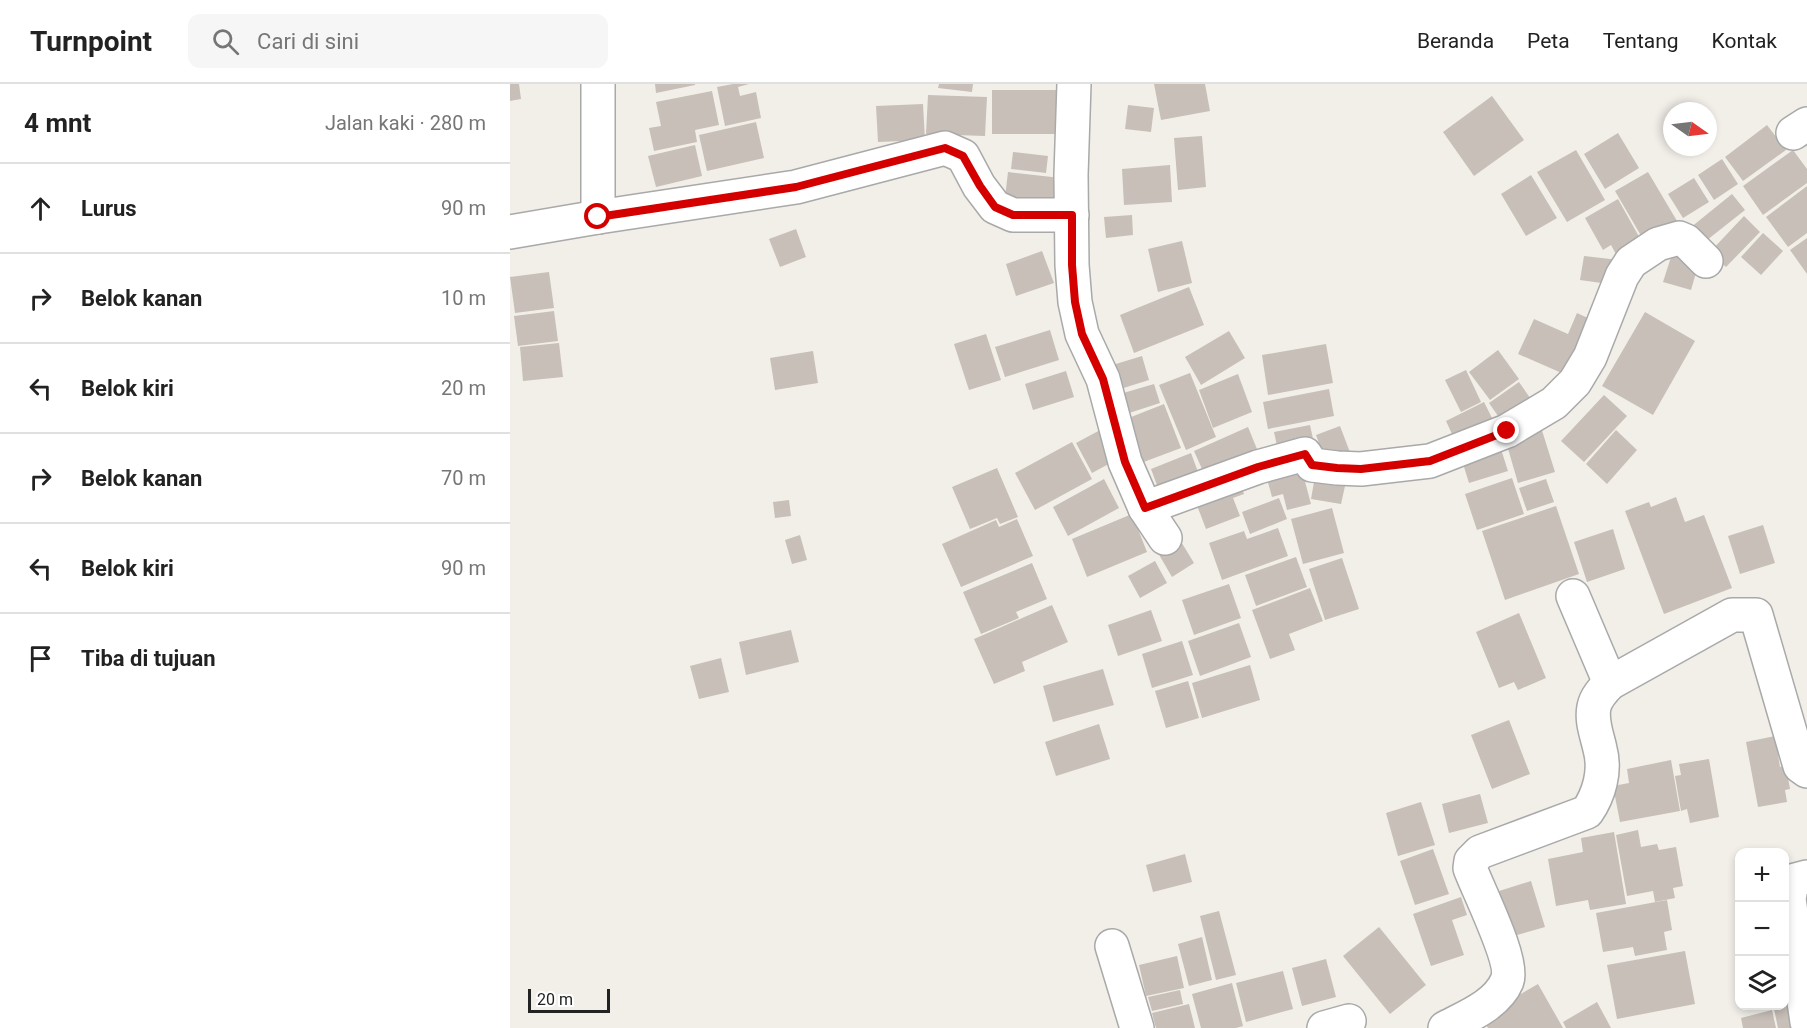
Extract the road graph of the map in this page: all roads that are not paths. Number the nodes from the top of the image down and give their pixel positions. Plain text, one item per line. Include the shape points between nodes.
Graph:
1 (598, 84) edge
2 (1074, 84) edge
3 (1072, 215) junction
4 (598, 217) junction
5 (510, 232) edge
6 (1706, 261) dead end
7 (1145, 508) junction
8 (1165, 538) dead end
9 (1573, 596) dead end
10 (1610, 683) junction
11 (1807, 771) edge
12 (1807, 878) edge
13 (1112, 946) dead end
14 (1807, 1022) edge
15 (1137, 1028) edge
16 (1445, 1028) edge

1 - 4 street
2 - 3 street
3 - 4 street via 1013,215 995,207 963,156 945,148 796,187
3 - 7 street via 1075,302 1082,334 1103,379 1125,462
4 - 5 street
6 - 7 street via 1679,238 1658,244 1631,262 1590,357 1575,382 1554,403 1507,431 1430,461 1373,468 1312,465 1305,454
7 - 8 street
9 - 10 street
10 - 11 street via 1732,615 1756,615 1800,766
10 - 16 street via 1599,695 1594,709 1601,780 1596,800 1587,813 1480,852 1471,861 1470,868 1500,942 1507,980 1491,1002
12 - 14 street via 1792,881 1789,899
13 - 15 street

